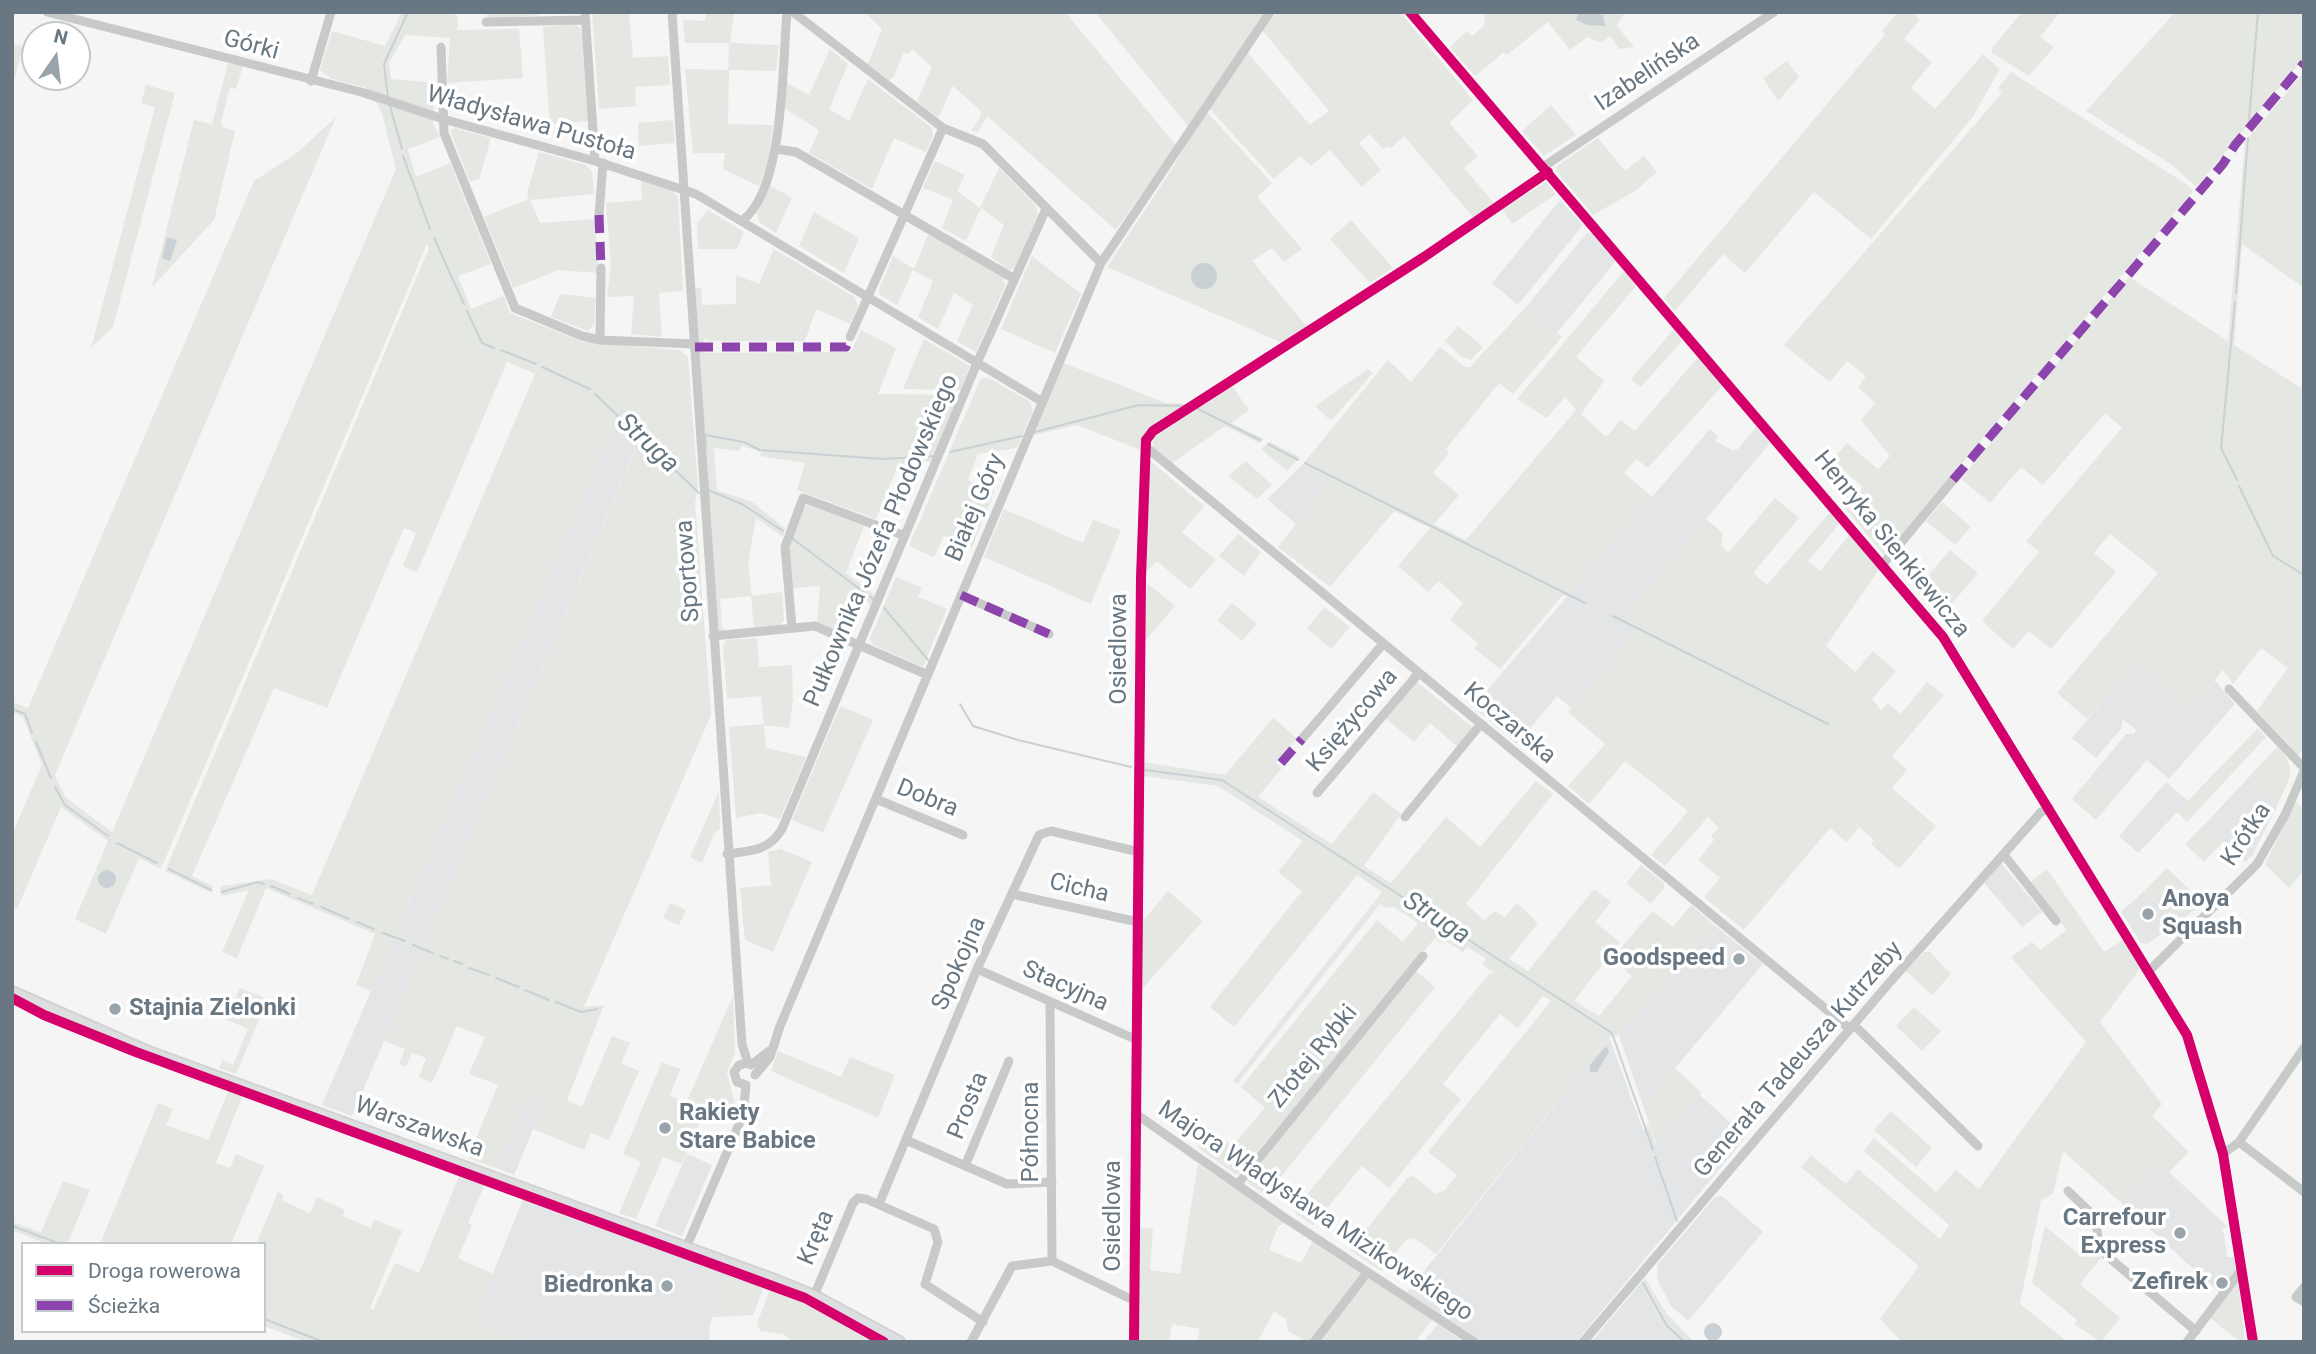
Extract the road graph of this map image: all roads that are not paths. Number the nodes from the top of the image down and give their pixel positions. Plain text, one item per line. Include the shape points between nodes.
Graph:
1 (47, 12) edge
2 (331, 12) edge
3 (673, 12) edge
4 (787, 12) edge
5 (793, 12) edge
6 (1270, 12) edge
7 (1410, 12) edge
8 (1774, 12) edge
9 (585, 16) edge
10 (486, 22) dead end
11 (441, 47) dead end
12 (312, 81) junction
13 (365, 93) joint
14 (443, 119) junction
15 (943, 128) junction
16 (776, 149) junction
17 (599, 162) junction
18 (1546, 170) junction
19 (685, 191) junction
20 (1046, 209) junction
21 (905, 213) junction
22 (599, 215) dead end
23 (743, 220) junction
24 (1101, 263) junction
25 (601, 268) dead end
26 (1013, 278) junction
27 (868, 297) junction
28 (850, 337) dead end
29 (600, 340) junction
30 (694, 344) junction
31 (976, 363) junction
32 (1041, 401) junction
33 (1146, 447) junction
34 (1954, 480) dead end
35 (905, 537) junction
36 (1883, 564) junction
37 (961, 595) junction
38 (792, 628) junction
39 (1049, 634) dead end
40 (713, 636) junction
41 (1383, 644) junction
42 (861, 645) junction
43 (1418, 674) junction
44 (928, 675) junction
45 (2229, 690) dead end
46 (1480, 725) junction
47 (1302, 738) dead end
48 (2304, 770) edge
49 (1317, 793) dead end
50 (876, 799) junction
51 (2049, 808) junction
52 (1405, 817) dead end
53 (963, 835) dead end
54 (1139, 852) junction
55 (727, 854) junction
56 (2004, 855) junction
57 (1012, 894) junction
58 (2056, 921) dead end
59 (1138, 922) junction
60 (1423, 956) dead end
61 (977, 969) junction
62 (2150, 970) junction
63 (12, 992) edge
64 (1050, 1002) junction
65 (1852, 1027) junction
66 (1137, 1040) junction
67 (772, 1047) junction
68 (2303, 1051) edge
69 (1009, 1061) dead end
70 (746, 1064) junction
71 (755, 1075) junction
72 (746, 1085) junction
73 (1136, 1114) junction
74 (906, 1140) junction
75 (2239, 1142) junction
76 (1978, 1146) dead end
77 (2223, 1154) junction
78 (965, 1166) junction
79 (1052, 1182) junction
80 (1237, 1184) junction
81 (2068, 1191) dead end
82 (2304, 1192) edge
83 (879, 1204) junction
84 (686, 1248) junction
85 (1052, 1261) junction
86 (2242, 1269) junction
87 (1367, 1273) junction
88 (2304, 1287) edge
89 (814, 1296) junction
90 (2300, 1299) edge
91 (1135, 1301) junction
92 (983, 1322) junction
93 (2196, 1331) junction
94 (899, 1342) edge
95 (971, 1342) edge
96 (1134, 1342) edge
97 (1314, 1342) edge
98 (1474, 1342) edge
99 (1583, 1342) edge
100 (2188, 1342) edge
101 (2253, 1342) edge

1 - 12 street, Górki
2 - 12 street
3 - 19 street, Sportowa
4 - 16 street
5 - 15 street
6 - 24 street, Białej Góry
7 - 18 street, Henryka Sienkiewicza
8 - 18 street, Izabelińska
9 - 10 street
9 - 17 street
11 - 14 street
12 - 13 street, Górki
13 - 14 street, Władysława Pustoła
14 - 17 street, Władysława Pustoła
14 - 29 street via 444,133 515,308
15 - 20 street via 984,144
15 - 21 street
16 - 21 street via 796,152
16 - 23 street via 758,202
17 - 19 street, Władysława Pustoła
17 - 22 street
18 - 33 street via 1424,257 1153,431
18 - 36 street, Henryka Sienkiewicza
19 - 23 street, Władysława Pustoła
19 - 30 street, Sportowa
20 - 24 street
20 - 26 street, Pułkownika Józefa Płodowskiego
21 - 26 street
21 - 27 street
23 - 27 street, Władysława Pustoła
24 - 32 street, Białej Góry
25 - 29 street
26 - 31 street, Pułkownika Józefa Płodowskiego
27 - 28 street
27 - 31 street, Władysława Pustoła
29 - 30 street
30 - 40 street, Sportowa
31 - 32 street, Władysława Pustoła
31 - 35 street, Pułkownika Józefa Płodowskiego
32 - 37 street, Białej Góry
33 - 41 street, Koczarska
33 - 54 street, Osiedlowa
34 - 36 street
35 - 38 street via 803,498 785,547
35 - 42 street, Pułkownika Józefa Płodowskiego
36 - 51 street, Henryka Sienkiewicza via 1943,637
37 - 39 street
37 - 44 street, Białej Góry
38 - 40 street
38 - 42 street via 815,626
40 - 55 street, Sportowa
41 - 43 street, Koczarska
41 - 47 street
42 - 44 street
42 - 55 street, Pułkownika Józefa Płodowskiego via 774,842 761,849
43 - 46 street, Koczarska
43 - 49 street, Księżycowa
44 - 50 street, Białej Góry
45 - 48 street
46 - 52 street
46 - 65 street, Koczarska
48 - 62 street, Krótka via 2257,864
50 - 53 street, Dobra
50 - 67 street, Białej Góry
51 - 56 street, Generała Tadeusza Kutrzeby
51 - 62 street, Henryka Sienkiewicza
54 - 57 street, Spokojna via 1045,832 1039,835
54 - 59 street, Osiedlowa
55 - 70 street, Sportowa
56 - 58 street
56 - 65 street, Generała Tadeusza Kutrzeby
57 - 59 street, Cicha
57 - 61 street, Spokojna
59 - 66 street, Osiedlowa
60 - 80 street, Złotej Rybki
61 - 64 street, Stacyjna
61 - 74 street, Spokojna
62 - 77 street, Henryka Sienkiewicza via 2193,1048
63 - 84 main road, Warszawska via 146,1051
64 - 66 street, Stacyjna
64 - 79 street, Północna
65 - 76 street, Koczarska
65 - 99 street, Generała Tadeusza Kutrzeby
66 - 73 street, Osiedlowa
67 - 70 street, Białej Góry via 760,1062
67 - 71 street, Białej Góry via 767,1063
68 - 75 street
69 - 78 street, Prosta
70 - 71 street
70 - 72 street via 734,1077
71 - 72 street, Białej Góry
72 - 84 street via 743,1115
73 - 80 street, Majora Władysława Mizikowskiego
73 - 91 street, Osiedlowa
74 - 78 street
74 - 83 street, Spokojna
75 - 77 street
75 - 82 street
77 - 86 street, Henryka Sienkiewicza
78 - 79 street via 1007,1184
79 - 85 street, Północna
80 - 87 street, Majora Władysława Mizikowskiego
81 - 93 street via 2095,1217 2100,1250
83 - 89 street, Kręta via 858,1198 853,1203
83 - 92 street via 934,1229 938,1242 925,1284
84 - 89 main road, Warszawska
85 - 91 street
85 - 92 street via 1012,1266
86 - 93 street
86 - 101 street, Henryka Sienkiewicza
87 - 97 street
87 - 98 street, Majora Władysława Mizikowskiego
88 - 90 street
89 - 94 main road, Warszawska
91 - 96 street, Osiedlowa
92 - 95 street
93 - 100 street

